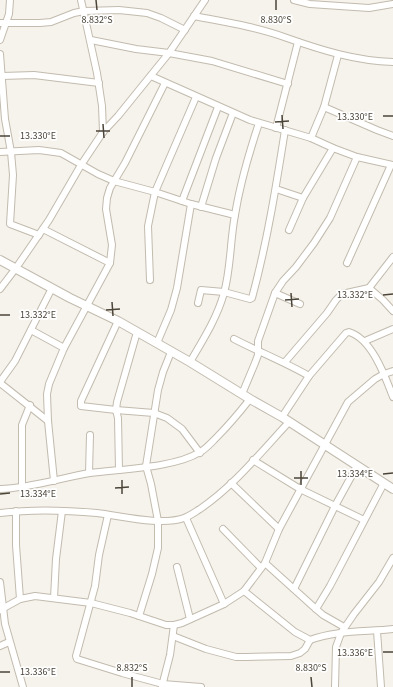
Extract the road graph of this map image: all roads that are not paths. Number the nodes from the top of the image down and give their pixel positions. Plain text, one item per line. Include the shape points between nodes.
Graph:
1 (10, 0) edge
2 (81, 0) edge
3 (205, 0) edge
4 (294, 0) edge
5 (393, 4) edge
6 (84, 11) junction
7 (194, 16) junction
8 (3, 23) edge
9 (185, 30) junction
10 (0, 40) edge
11 (91, 40) junction
12 (298, 42) junction
13 (168, 53) junction
14 (0, 54) edge
15 (338, 55) junction
16 (393, 62) edge
17 (2, 76) junction
18 (151, 76) junction
19 (98, 83) junction
20 (165, 84) junction
21 (288, 84) junction
22 (196, 97) junction
23 (218, 106) junction
24 (324, 107) junction
25 (233, 113) junction
26 (259, 123) junction
27 (276, 128) junction
28 (284, 130) junction
29 (103, 132) junction
30 (393, 136) edge
31 (311, 138) junction
32 (333, 148) junction
33 (0, 152) edge
34 (11, 152) junction
35 (357, 157) junction
36 (81, 165) junction
37 (392, 165) edge
38 (114, 181) junction
39 (276, 189) junction
40 (154, 192) junction
41 (303, 198) junction
42 (182, 201) junction
43 (191, 204) junction
44 (200, 207) junction
45 (235, 215) junction
46 (43, 228) junction
47 (290, 230) dead end
48 (39, 235) junction
49 (393, 257) edge
50 (0, 260) edge
51 (110, 263) junction
52 (347, 263) dead end
53 (16, 268) junction
54 (150, 280) dead end
55 (52, 288) junction
56 (368, 288) junction
57 (0, 289) edge
58 (224, 292) junction
59 (275, 293) junction
60 (198, 303) dead end
61 (300, 304) dead end
62 (87, 306) junction
63 (393, 311) edge
64 (118, 321) junction
65 (393, 329) edge
66 (31, 330) junction
67 (137, 332) junction
68 (234, 339) dead end
69 (365, 341) junction
70 (157, 343) junction
71 (64, 348) junction
72 (258, 351) junction
73 (171, 352) junction
74 (190, 362) junction
75 (285, 362) junction
76 (393, 371) edge
77 (384, 374) junction
78 (309, 376) junction
79 (0, 382) edge
80 (242, 394) junction
81 (393, 397) edge
82 (250, 399) junction
83 (30, 405) junction
84 (116, 410) junction
85 (154, 413) junction
86 (282, 417) junction
87 (48, 421) junction
88 (289, 422) junction
89 (90, 435) dead end
90 (324, 445) junction
91 (200, 453) junction
92 (253, 460) junction
93 (146, 466) junction
94 (357, 466) junction
95 (118, 470) junction
96 (89, 474) junction
97 (54, 481) junction
98 (231, 483) junction
99 (384, 483) junction
100 (22, 488) junction
101 (393, 489) edge
102 (0, 490) edge
103 (300, 490) junction
104 (335, 506) junction
105 (16, 511) junction
106 (62, 511) junction
107 (0, 513) edge
108 (108, 515) junction
109 (186, 518) junction
110 (158, 520) junction
111 (364, 520) junction
112 (223, 529) dead end
113 (279, 529) junction
114 (393, 558) edge
115 (263, 566) junction
116 (177, 567) dead end
117 (390, 569) edge
118 (0, 582) edge
119 (294, 589) junction
120 (244, 591) junction
121 (20, 598) junction
122 (54, 598) junction
123 (91, 604) junction
124 (224, 604) junction
125 (2, 609) edge
126 (316, 609) junction
127 (139, 616) junction
128 (190, 619) junction
129 (174, 625) junction
130 (393, 629) edge
131 (343, 630) junction
132 (377, 631) junction
133 (173, 636) junction
134 (310, 640) junction
135 (9, 642) junction
136 (0, 646) edge
137 (162, 685) edge
138 (23, 687) edge
139 (201, 687) edge
140 (335, 687) edge
141 (381, 687) edge

1 - 8 street via 9,14
2 - 6 street
3 - 7 street
4 - 5 street via 310,4 369,8
6 - 8 street via 51,22
6 - 9 street via 119,10 147,13
6 - 11 street
7 - 9 street
7 - 12 street via 244,26
8 - 10 street
9 - 13 street
11 - 13 street via 136,50
11 - 19 street
12 - 15 street
12 - 21 street
13 - 18 street
13 - 21 street via 212,61
14 - 17 street
15 - 16 street via 373,62
15 - 24 street
17 - 19 street via 34,75
17 - 34 street via 5,119
18 - 20 street
18 - 29 street
19 - 29 street
20 - 22 street
20 - 38 street
21 - 27 street
22 - 23 street
22 - 40 street
23 - 25 street
23 - 42 street
24 - 30 street
24 - 31 street
25 - 26 street
25 - 44 street
26 - 27 street
26 - 45 street via 249,153
27 - 28 street
28 - 31 street
28 - 39 street
29 - 36 street
31 - 32 street
32 - 35 street
32 - 41 street
33 - 34 street
34 - 36 street via 40,150 61,153
34 - 48 street via 13,175 10,224
35 - 37 street
35 - 59 street via 330,218 310,249
36 - 38 street
36 - 46 street
37 - 52 street
38 - 40 street
38 - 51 street via 107,198 106,209 112,245
39 - 41 street
39 - 58 street via 252,298
40 - 42 street
40 - 54 street via 148,226
41 - 47 street
42 - 43 street
43 - 44 street
43 - 70 street via 177,288
44 - 45 street
45 - 58 street
46 - 48 street
46 - 51 street
48 - 53 street
49 - 56 street
50 - 53 street
51 - 62 street
53 - 55 street
53 - 57 street
55 - 62 street
55 - 66 street
56 - 63 street
56 - 75 street via 342,294
58 - 60 street via 201,290
58 - 74 street via 213,322
59 - 61 street
59 - 72 street via 258,341
62 - 64 street
62 - 71 street
64 - 67 street
64 - 84 street via 80,404
65 - 69 street
66 - 71 street
66 - 79 street via 15,361
67 - 70 street
67 - 84 street
68 - 72 street
69 - 77 street
69 - 78 street via 353,333 346,333
70 - 73 street
71 - 87 street via 49,384
72 - 75 street
72 - 80 street
73 - 74 street
73 - 85 street via 163,372
74 - 80 street
75 - 78 street
76 - 77 street
77 - 81 street
77 - 90 street via 348,402
78 - 86 street
79 - 83 street
80 - 82 street
82 - 86 street
82 - 91 street
83 - 87 street
83 - 100 street via 22,425
84 - 85 street
84 - 95 street
85 - 91 street via 167,418 182,429
85 - 93 street
86 - 88 street
87 - 97 street
88 - 90 street
88 - 92 street
89 - 96 street
90 - 94 street
90 - 103 street
91 - 93 street via 170,463
92 - 98 street
92 - 103 street
93 - 95 street
93 - 110 street
94 - 99 street
94 - 104 street
95 - 96 street
96 - 97 street
97 - 100 street
98 - 109 street via 206,505
98 - 113 street
99 - 101 street
99 - 111 street
100 - 102 street
103 - 104 street
103 - 113 street
104 - 111 street
104 - 119 street
105 - 106 street
105 - 107 street
105 - 121 street
106 - 108 street
106 - 122 street
108 - 110 street
108 - 123 street
109 - 110 street
109 - 124 street
110 - 127 street via 158,548
111 - 126 street
112 - 115 street
113 - 115 street
114 - 117 street
115 - 119 street
115 - 120 street
116 - 128 street
117 - 131 street
118 - 125 street
119 - 126 street
120 - 124 street
120 - 134 street via 295,632
121 - 122 street
121 - 125 street
122 - 123 street
123 - 127 street
123 - 137 street via 77,659
124 - 128 street
125 - 135 street
126 - 131 street
127 - 129 street via 156,623
128 - 129 street
129 - 133 street
130 - 132 street
131 - 132 street
131 - 134 street
131 - 140 street via 336,647
132 - 141 street
133 - 134 street via 206,649 241,657 291,656 305,649
133 - 137 street
135 - 136 street
135 - 138 street
137 - 139 street

